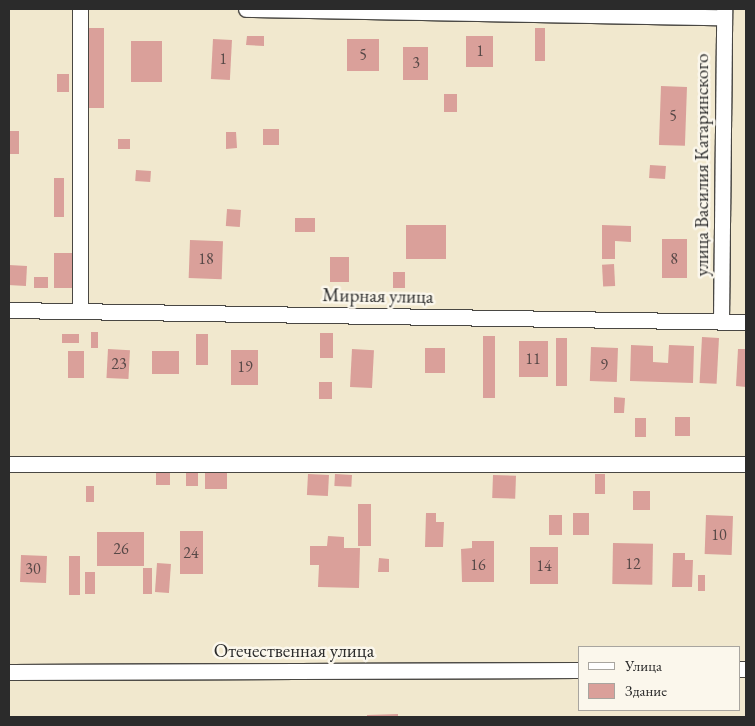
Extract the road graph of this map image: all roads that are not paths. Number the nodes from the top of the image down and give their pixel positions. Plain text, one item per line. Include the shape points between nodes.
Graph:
1 (80, 9) edge
2 (246, 9) edge
3 (724, 13) edge
4 (9, 310) edge
5 (80, 311) junction
6 (721, 321) junction
7 (746, 322) edge
8 (9, 464) edge
9 (746, 464) edge
10 (578, 670) edge
11 (9, 672) edge

1 - 5 street
2 - 3 street
3 - 6 street, улица Василия Катаринского
4 - 5 street, Мирная улица
5 - 6 street, Мирная улица
6 - 7 street, Мирная улица
8 - 9 street
10 - 11 street, Отечественная улица

